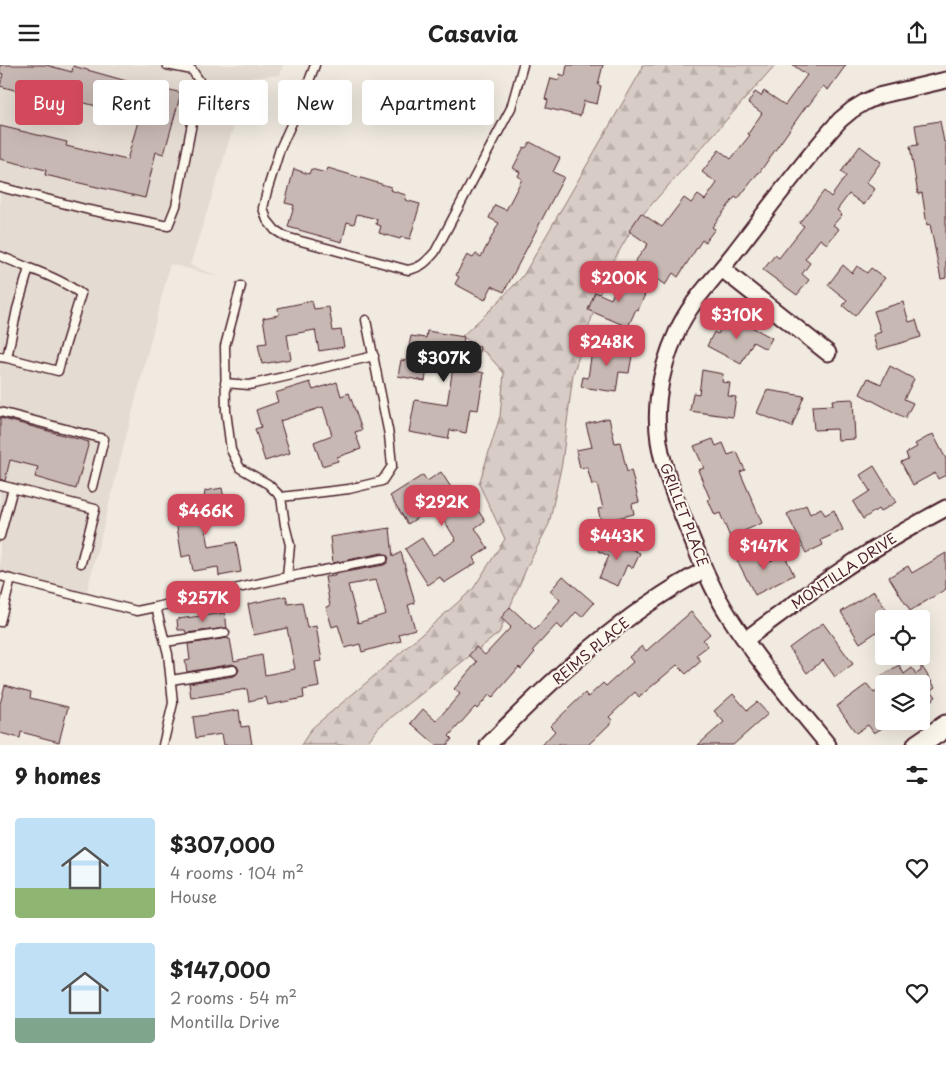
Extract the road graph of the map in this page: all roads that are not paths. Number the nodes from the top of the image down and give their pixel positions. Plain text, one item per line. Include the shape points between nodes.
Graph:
1 (167, 65) edge
2 (315, 65) edge
3 (523, 65) edge
4 (946, 79) edge
5 (0, 187) edge
6 (0, 256) edge
7 (29, 268) junction
8 (722, 269) junction
9 (241, 286) dead end
10 (366, 320) dead end
11 (828, 353) dead end
12 (374, 356) junction
13 (4, 358) edge
14 (225, 383) junction
15 (0, 411) edge
16 (0, 485) edge
17 (92, 487) dead end
18 (13, 488) junction
19 (281, 497) junction
20 (946, 509) edge
21 (0, 536) edge
22 (383, 559) dead end
23 (81, 563) dead end
24 (704, 570) junction
25 (0, 576) edge
26 (287, 577) junction
27 (11, 579) junction
28 (156, 607) junction
29 (0, 622) edge
30 (225, 633) dead end
31 (745, 640) junction
32 (165, 642) junction
33 (233, 670) dead end
34 (171, 680) junction
35 (946, 726) edge
36 (163, 745) edge
37 (488, 745) edge
38 (828, 745) edge
39 (918, 745) edge

1 - 5 lane via 192,70 200,81 176,206 168,225 89,210
2 - 3 lane via 280,149 263,208 267,220 286,237 408,270 418,268 435,252 511,108
4 - 8 street, GRILLET PLACE via 878,96 840,120
6 - 7 lane
7 - 13 lane
7 - 13 lane via 49,275 81,294 58,371
8 - 11 street
8 - 24 street, GRILLET PLACE via 700,293 676,333 663,371 657,411 668,479
9 - 14 lane via 225,346
10 - 12 lane
12 - 14 lane via 249,385
12 - 19 lane via 392,466 382,481 349,489
14 - 19 lane via 231,450 240,468 268,484
15 - 17 lane via 104,439
16 - 18 lane
18 - 21 lane
18 - 23 lane via 95,509
19 - 26 lane via 290,545
20 - 31 street, MONTILLA DRIVE via 863,556
22 - 26 lane
24 - 31 street, GRILLET PLACE
24 - 37 street, REIMS PLACE via 661,595 610,633 523,709
25 - 27 lane
26 - 28 lane
27 - 28 lane via 137,611
27 - 29 lane
28 - 32 lane
30 - 32 lane
31 - 38 street, GRILLET PLACE
32 - 34 lane
33 - 34 lane
34 - 36 lane via 173,703
35 - 39 street

